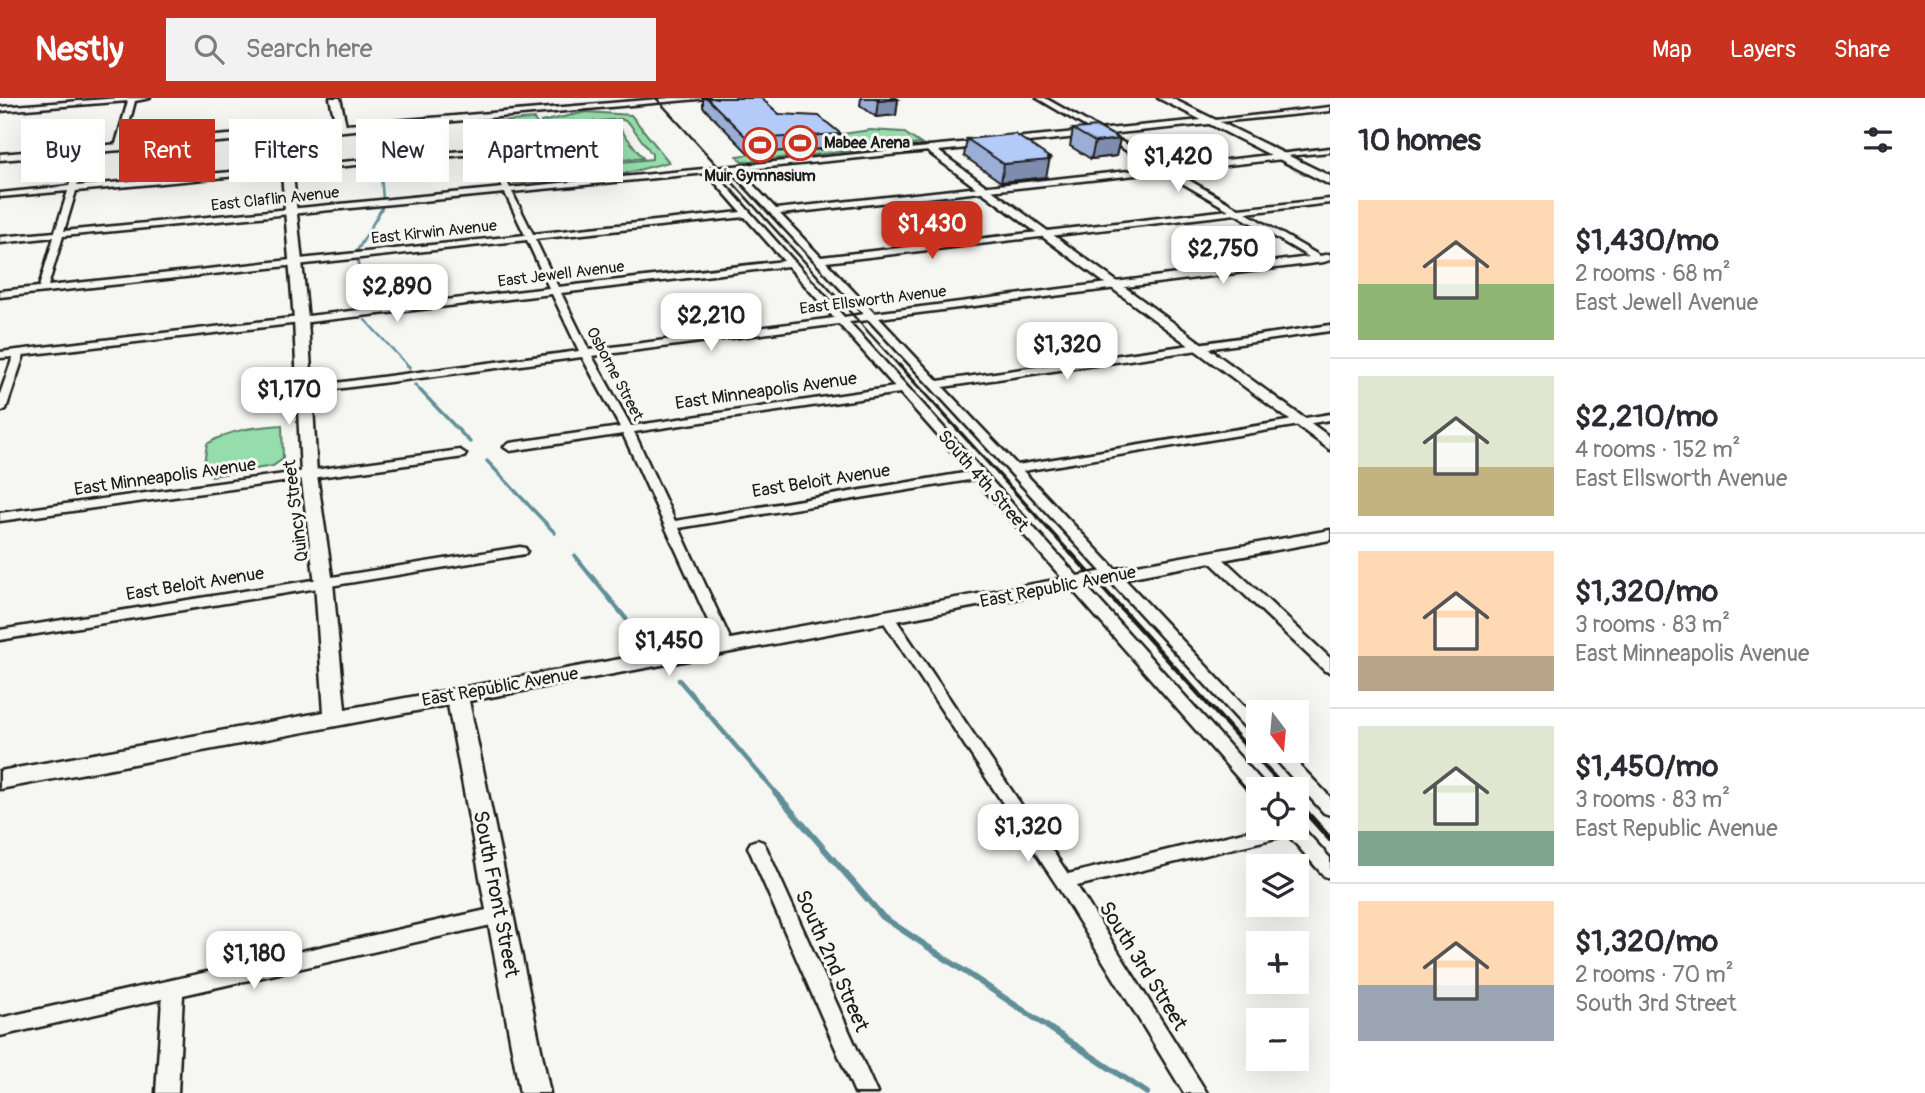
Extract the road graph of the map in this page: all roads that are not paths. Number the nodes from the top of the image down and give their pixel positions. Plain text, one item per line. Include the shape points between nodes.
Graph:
1 (148, 98) edge
2 (335, 98) edge
3 (704, 98) edge
4 (1040, 98) edge
5 (1163, 98) edge
6 (132, 99) edge
7 (0, 109) edge
8 (1330, 109) edge
9 (473, 118) joint
10 (127, 119) edge
11 (340, 119) edge
12 (1209, 121) junction
13 (342, 129) edge
14 (1098, 132) junction
15 (119, 147) edge
16 (105, 148) edge
17 (929, 149) junction
18 (1330, 150) edge
19 (463, 153) edge
20 (21, 155) edge
21 (1281, 156) junction
22 (0, 157) edge
23 (342, 164) edge
24 (733, 168) junction
25 (1164, 170) junction
26 (709, 171) junction
27 (229, 174) edge
28 (1330, 181) edge
29 (74, 182) edge
30 (289, 182) edge
31 (504, 182) edge
32 (72, 189) junction
33 (985, 189) junction
34 (508, 191) junction
35 (0, 195) edge
36 (1330, 201) edge
37 (1237, 211) junction
38 (292, 212) junction
39 (772, 212) junction
40 (747, 214) junction
41 (1043, 233) junction
42 (59, 234) junction
43 (531, 237) junction
44 (0, 240) edge
45 (1330, 257) edge
46 (1318, 258) junction
47 (818, 260) junction
48 (296, 262) junction
49 (792, 263) junction
50 (1330, 265) edge
51 (1112, 285) junction
52 (43, 288) junction
53 (555, 291) junction
54 (3, 294) edge
55 (871, 316) junction
56 (301, 320) junction
57 (841, 320) junction
58 (1330, 328) edge
59 (1197, 347) junction
60 (20, 353) junction
61 (585, 354) junction
62 (0, 355) edge
63 (933, 385) junction
64 (902, 389) junction
65 (305, 390) junction
66 (0, 409) edge
67 (1330, 417) edge
68 (1299, 422) junction
69 (626, 429) junction
70 (1330, 446) edge
71 (510, 447) dead end
72 (460, 454) dead end
73 (1014, 469) junction
74 (309, 475) junction
75 (977, 475) junction
76 (0, 517) edge
77 (672, 525) junction
78 (1330, 535) edge
79 (520, 551) dead end
80 (1214, 558) junction
81 (1114, 576) junction
82 (324, 583) junction
83 (1073, 584) junction
84 (888, 618) junction
85 (0, 635) edge
86 (727, 647) junction
87 (1330, 667) edge
88 (457, 695) junction
89 (335, 717) junction
90 (1246, 718) edge
91 (1287, 763) edge
92 (1247, 777) edge
93 (0, 780) edge
94 (1330, 808) edge
95 (1246, 839) edge
96 (1302, 840) edge
97 (757, 847) dead end
98 (1330, 871) edge
99 (1064, 882) junction
100 (500, 915) junction
101 (173, 989) junction
102 (0, 1027) edge
103 (167, 1093) edge
104 (535, 1093) edge
105 (866, 1093) edge
106 (1196, 1093) edge

1 - 6 street
2 - 11 street
3 - 9 street
4 - 14 street
5 - 12 main road
6 - 7 street
6 - 10 street
8 - 12 street
9 - 13 street
12 - 14 street
12 - 21 main road
14 - 17 street
14 - 25 street
15 - 16 street
17 - 24 street, East Claflin Avenue
17 - 33 street
18 - 21 street
19 - 23 street
20 - 22 street
21 - 25 street
21 - 28 main road
24 - 26 street, East Claflin Avenue
24 - 39 street, South 4th Street
25 - 33 street
25 - 37 street
26 - 34 street, East Claflin Avenue
26 - 40 street, South 4th Street
27 - 32 street
29 - 32 street
30 - 38 street, Quincy Street
31 - 34 street, Osborne Street
32 - 35 street
32 - 42 street
33 - 39 street
33 - 41 street
34 - 38 street, East Claflin Avenue
34 - 43 street, Osborne Street
36 - 37 street
37 - 41 street
37 - 46 street
38 - 42 street, East Claflin Avenue
38 - 48 street, Quincy Street
39 - 47 street, South 4th Street
40 - 43 street, East Kirwin Avenue
40 - 49 street, South 4th Street
41 - 47 street
41 - 51 street
42 - 44 street, East Claflin Avenue
42 - 52 street
43 - 48 street, East Kirwin Avenue
43 - 53 street, Osborne Street
45 - 46 street, East Ellsworth Avenue
46 - 50 street
46 - 51 street, East Ellsworth Avenue
47 - 55 street, South 4th Street
48 - 52 street, East Kirwin Avenue
48 - 56 street, Quincy Street
49 - 53 street, East Jewell Avenue
49 - 57 street, South 4th Street
51 - 55 street, East Ellsworth Avenue
51 - 59 street
52 - 54 street, East Kirwin Avenue
53 - 56 street, East Jewell Avenue
53 - 61 street, Osborne Street
55 - 57 street, East Ellsworth Avenue
55 - 63 street, South 4th Street
56 - 60 street, East Jewell Avenue
56 - 65 street, Quincy Street
57 - 61 street, East Ellsworth Avenue
57 - 64 street, South 4th Street
58 - 59 street
59 - 63 street
59 - 68 street
60 - 62 street, East Jewell Avenue
60 - 66 street
61 - 65 street, East Ellsworth Avenue
61 - 69 street, Osborne Street
63 - 73 street, South 4th Street
64 - 69 street, East Minneapolis Avenue
64 - 75 street, South 4th Street
65 - 74 street, Quincy Street
67 - 68 street
68 - 70 street
68 - 73 street
69 - 71 street, East Minneapolis Avenue
69 - 77 street, Osborne Street
72 - 74 street, East Minneapolis Avenue
73 - 81 street, South 4th Street
74 - 76 street, East Minneapolis Avenue
74 - 82 street, Quincy Street
75 - 77 street, East Beloit Avenue
75 - 83 street, South 4th Street
77 - 86 street, Osborne Street
78 - 80 street, East Republic Avenue
79 - 82 street, East Beloit Avenue
80 - 81 street, East Republic Avenue
80 - 87 street
81 - 83 street, East Republic Avenue
81 - 90 street, South 4th Street
82 - 85 street, East Beloit Avenue
82 - 89 street, Quincy Street
83 - 84 street, East Republic Avenue
83 - 92 street, South 4th Street
84 - 86 street, East Republic Avenue
84 - 99 street, South 3rd Street
86 - 88 street, East Republic Avenue
88 - 89 street, East Republic Avenue
88 - 100 street, South Front Street
89 - 93 street, East Republic Avenue
91 - 94 street
95 - 99 street
96 - 98 street
97 - 105 street, South 2nd Street
99 - 106 street, South 3rd Street
100 - 101 street
100 - 104 street, South Front Street
101 - 102 street
101 - 103 street

